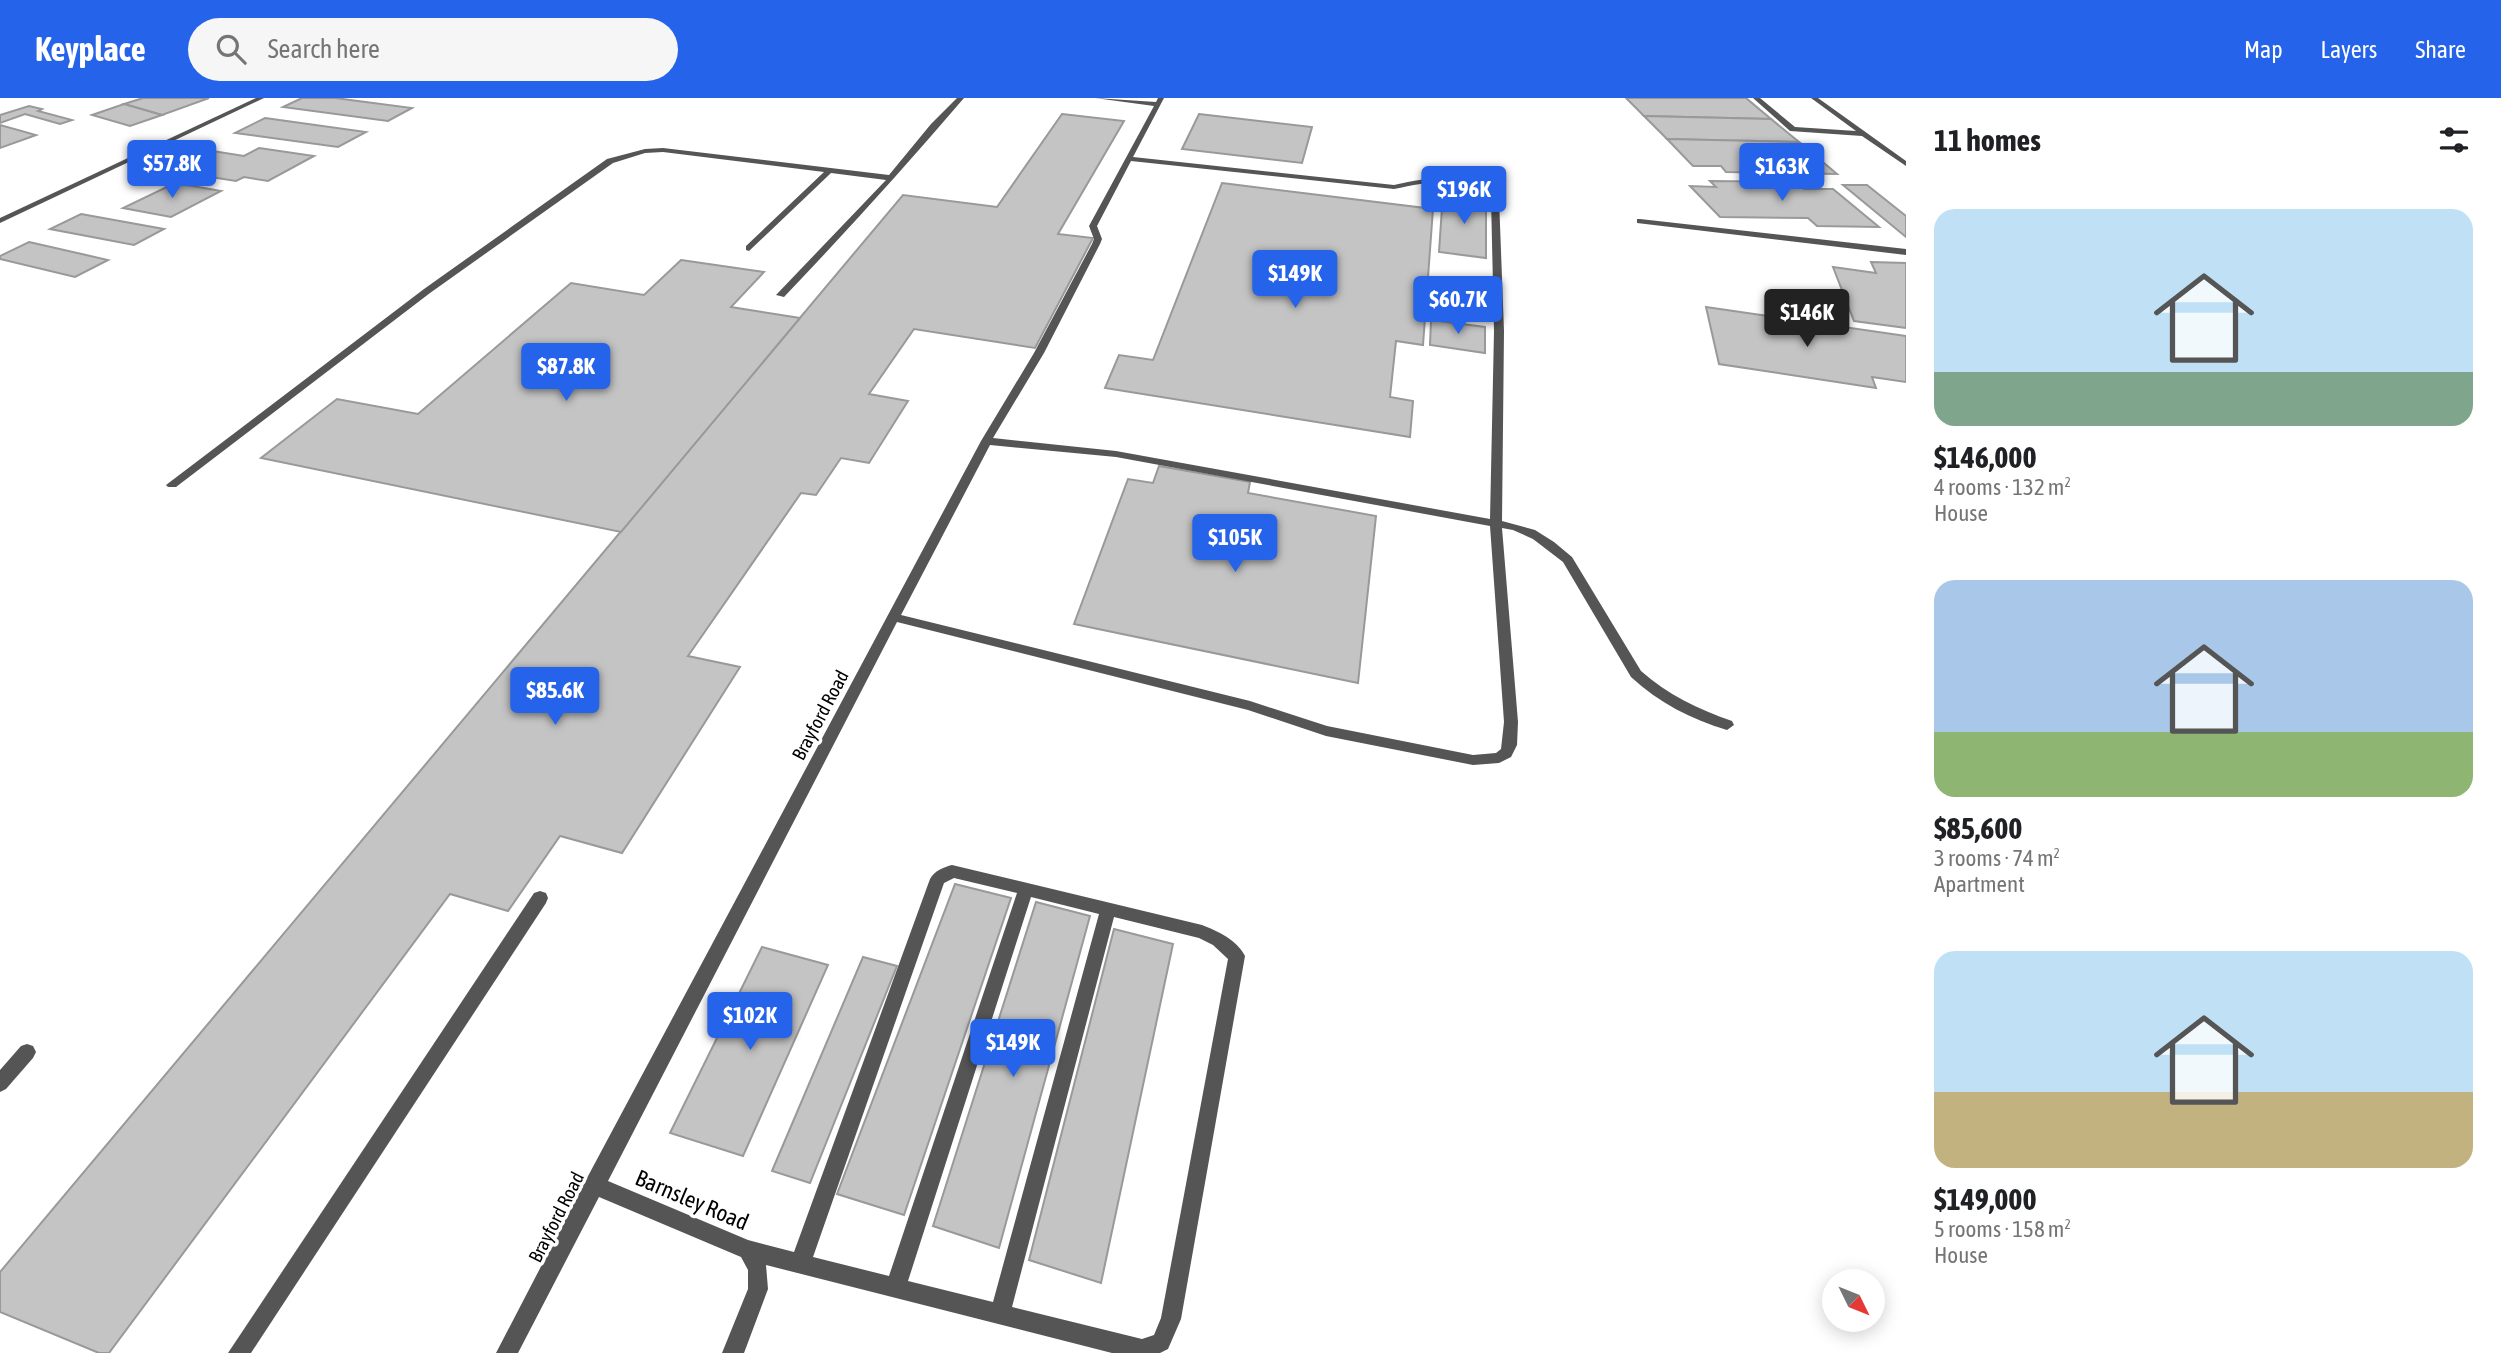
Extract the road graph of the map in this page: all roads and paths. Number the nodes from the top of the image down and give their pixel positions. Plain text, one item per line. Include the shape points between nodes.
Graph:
1 (261, 98) edge
2 (961, 98) edge
3 (1098, 98) edge
4 (1756, 98) edge
5 (1814, 98) edge
6 (1159, 101) edge
7 (1793, 129) junction
8 (1856, 129) junction
9 (1865, 134) junction
10 (1129, 159) junction
11 (1906, 164) edge
12 (829, 171) junction
13 (891, 178) junction
14 (0, 220) edge
15 (1640, 221) dead end
16 (749, 248) dead end
17 (1906, 252) edge
18 (781, 295) dead end
19 (986, 441) junction
20 (172, 485) dead end
21 (1496, 524) junction
22 (893, 617) junction
23 (1727, 725) dead end
24 (1026, 889) junction
25 (540, 898) dead end
26 (1108, 909) junction
27 (27, 1052) dead end
28 (0, 1083) edge
29 (594, 1185) junction
30 (748, 1250) junction
31 (800, 1264) junction
32 (895, 1287) junction
33 (1000, 1315) junction
34 (239, 1353) edge
35 (507, 1353) edge
36 (733, 1353) edge

1 - 14 lane
2 - 13 lane
3 - 6 lane
4 - 7 lane
5 - 8 lane
6 - 10 lane, Brayford Road
7 - 8 lane
7 - 9 lane
8 - 9 lane
9 - 11 lane
10 - 19 lane, Brayford Road via 1093,226 1096,244
10 - 21 lane via 1394,187 1436,178 1472,182 1492,190 1499,331
12 - 13 lane
12 - 16 lane
12 - 20 lane via 653,150 610,161 427,291
13 - 18 lane
15 - 17 lane
19 - 21 lane via 1116,454
19 - 22 lane, Brayford Road
21 - 22 lane via 1511,722 1506,753 1487,761 1326,731 1250,706
21 - 23 lane via 1531,532 1568,560 1636,674 1649,687 1679,706
22 - 29 lane, Brayford Road
24 - 26 lane
24 - 31 lane via 953,871 938,879
24 - 32 lane
25 - 34 lane
26 - 33 lane
26 - 33 lane via 1202,932 1237,956 1171,1319 1161,1342 1142,1350
27 - 28 lane
29 - 30 lane, Barnsley Road
29 - 35 lane, Brayford Road
30 - 31 lane
30 - 36 lane, Barnsley Road via 758,1269 758,1289
31 - 32 lane
32 - 33 lane

